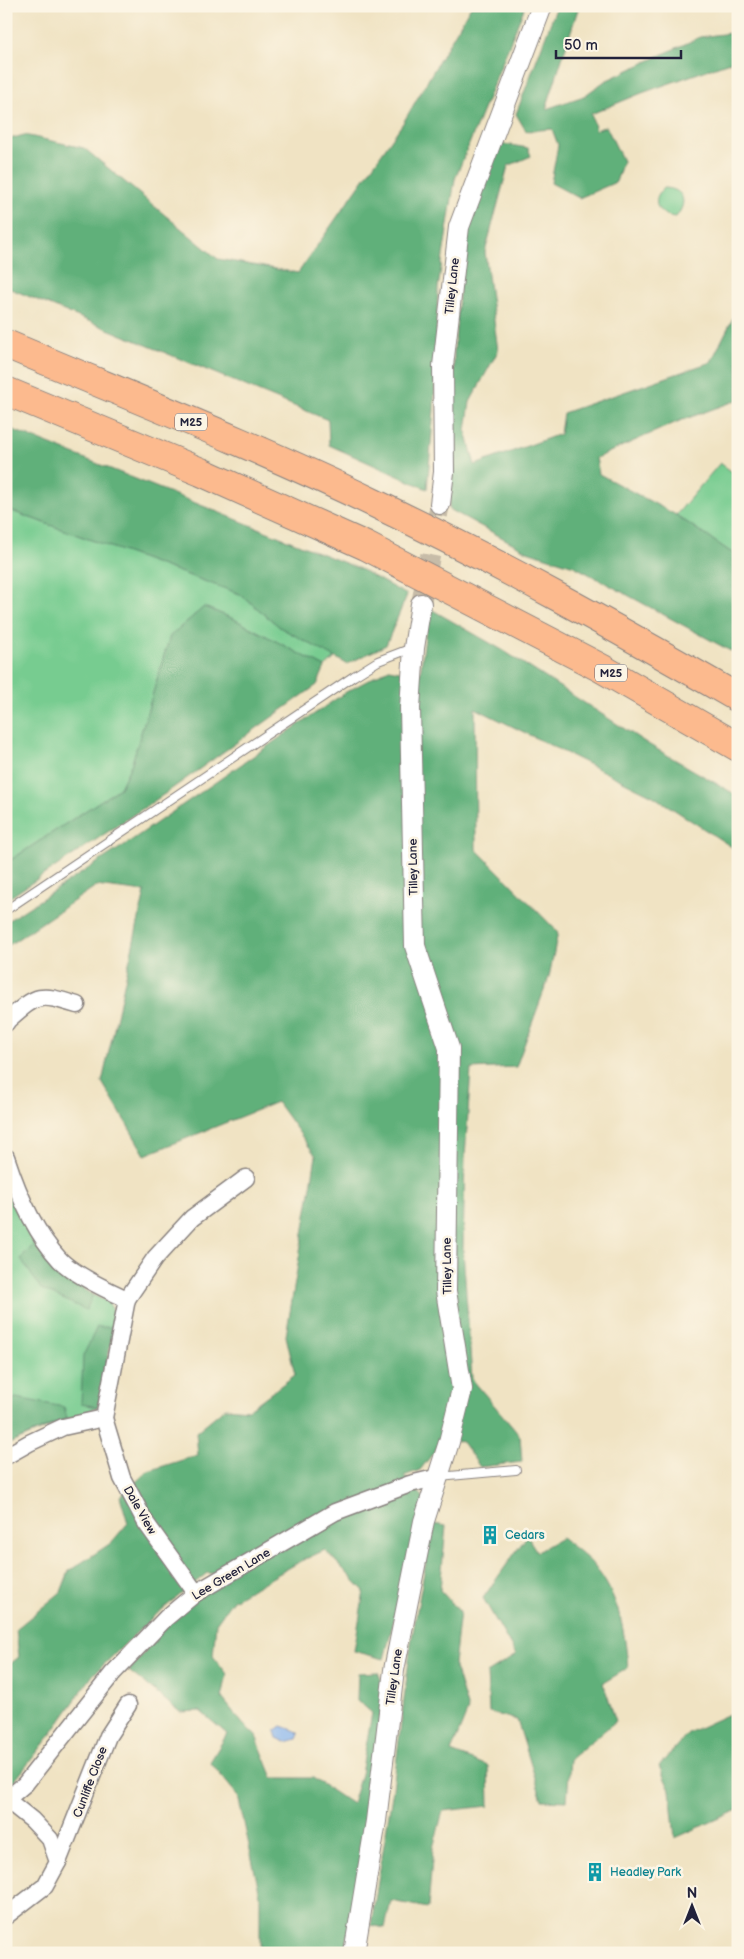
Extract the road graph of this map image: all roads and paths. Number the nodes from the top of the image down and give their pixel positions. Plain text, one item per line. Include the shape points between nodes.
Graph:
1 (542, 6) edge
2 (6, 344) edge
3 (6, 391) edge
4 (440, 504) tunnel mouth
5 (421, 604) tunnel mouth
6 (414, 648) junction
7 (738, 698) edge
8 (738, 747) edge
9 (6, 910) edge
10 (77, 1005) dead end
11 (6, 1023) edge
12 (6, 1158) edge
13 (246, 1178) dead end
14 (127, 1299) junction
15 (104, 1418) junction
16 (6, 1456) edge
17 (516, 1470) dead end
18 (439, 1477) junction
19 (196, 1593) junction
20 (128, 1705) dead end
21 (7, 1800) edge
22 (58, 1862) junction
23 (6, 1916) edge
24 (354, 1953) edge

1 - 4 street, Tilley Lane via 459,227 443,366 444,472
2 - 7 highway, M25 via 259,450 374,503 617,629
3 - 8 highway, M25 via 201,472 366,546 601,668
5 - 6 street, Tilley Lane
6 - 9 lane via 378,660
6 - 18 street, Tilley Lane via 410,708 415,946 449,1048 446,1291 462,1389
10 - 11 street via 49,996 30,1000
12 - 14 street via 36,1226 61,1260 96,1284
13 - 14 street, Dale View via 192,1218 155,1258
14 - 15 street, Dale View
15 - 16 street via 63,1427
15 - 19 street, Dale View via 122,1478 146,1523
17 - 18 lane
18 - 19 street, Lee Green Lane via 410,1484 335,1512
18 - 24 street, Tilley Lane via 424,1522 394,1670 376,1821
19 - 21 street, Lee Green Lane via 166,1618 112,1673 25,1784
20 - 22 street, Cunliffe Close via 108,1736
21 - 22 street via 50,1839
22 - 23 street, Cunliffe Close via 45,1886

